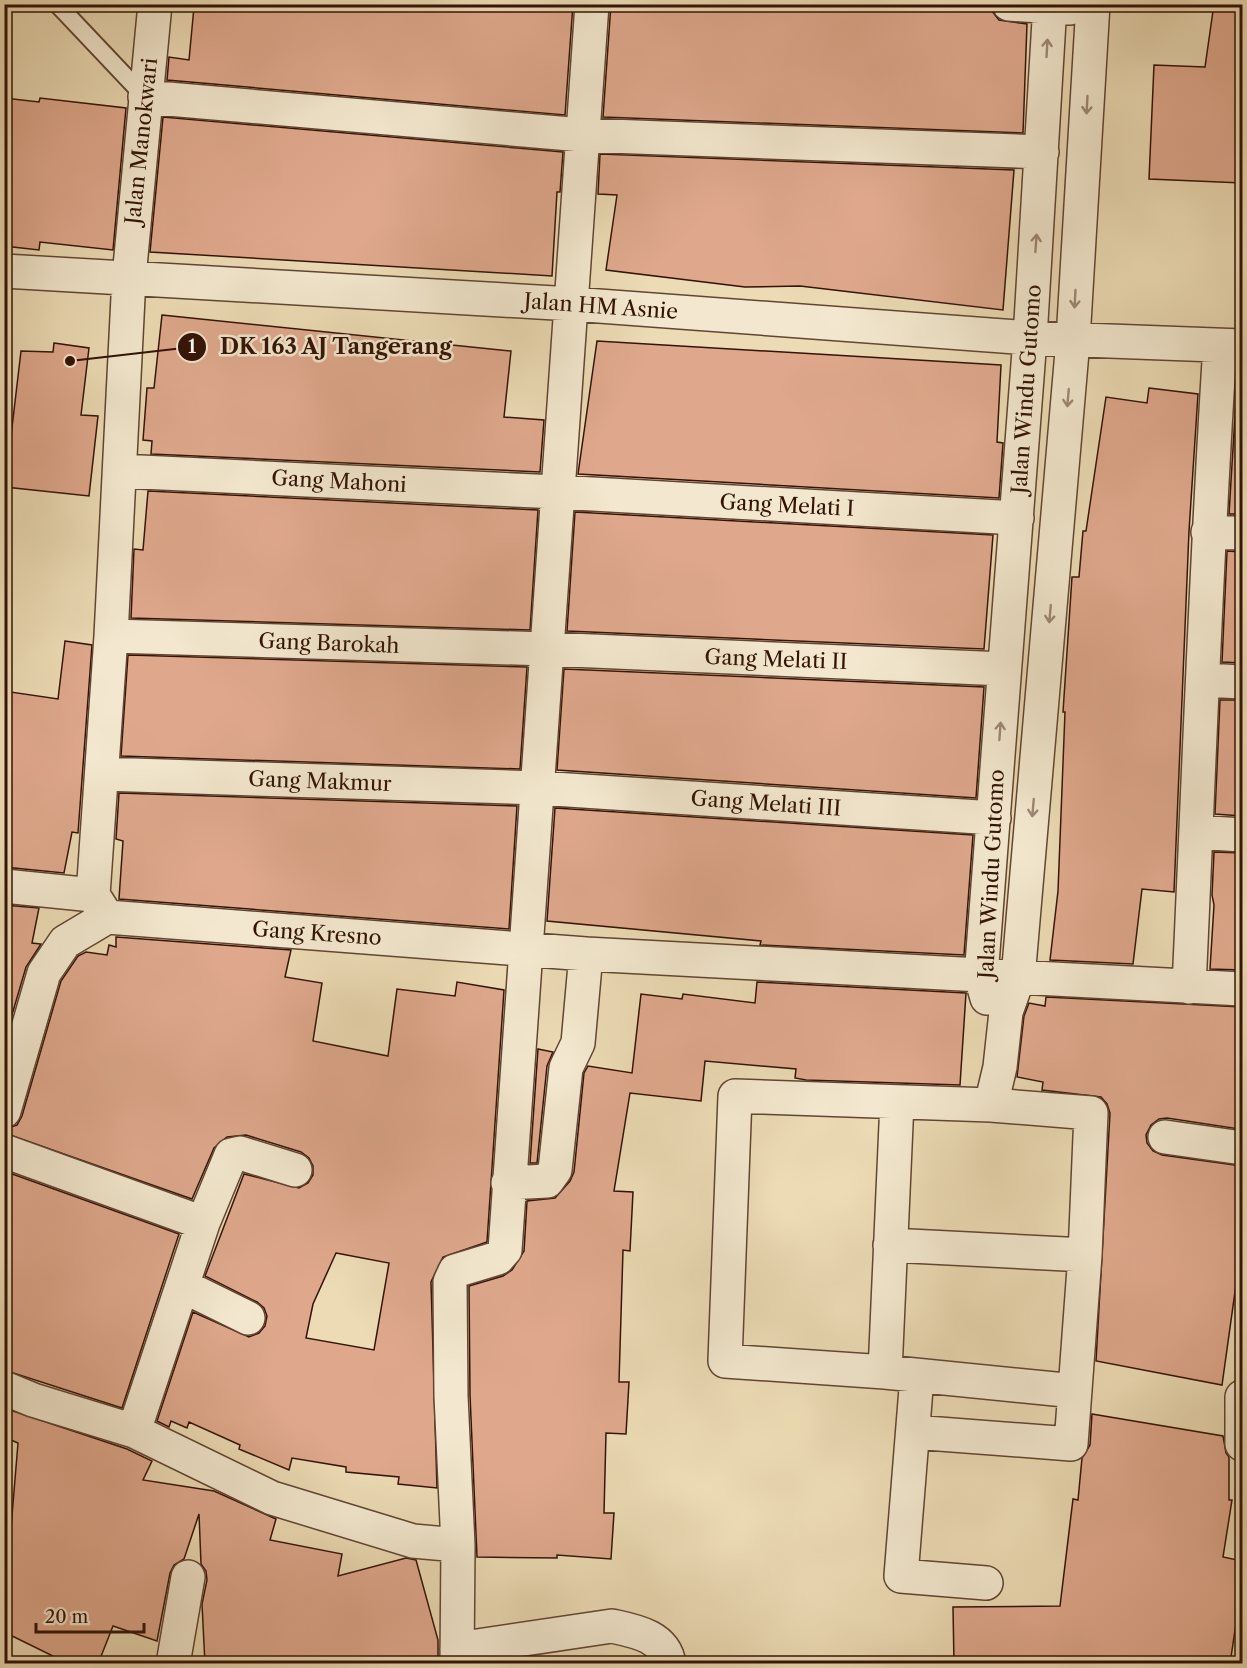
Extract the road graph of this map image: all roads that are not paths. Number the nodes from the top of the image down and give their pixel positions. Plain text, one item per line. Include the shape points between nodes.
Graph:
1 (57, 4) edge
2 (155, 4) edge
3 (592, 4) edge
4 (1009, 4) edge
5 (1050, 6) edge
6 (1093, 7) edge
7 (146, 97) junction
8 (582, 135) junction
9 (1042, 152) junction
10 (4, 270) edge
11 (129, 277) junction
12 (572, 304) junction
13 (1030, 338) junction
14 (1073, 340) junction
15 (1231, 346) edge
16 (120, 471) junction
17 (557, 492) junction
18 (1017, 518) junction
19 (1208, 532) junction
20 (1242, 533) edge
21 (1014, 566) junction
22 (1054, 569) junction
23 (111, 636) junction
24 (547, 650) junction
25 (1004, 669) junction
26 (1204, 680) junction
27 (1242, 682) edge
28 (102, 774) junction
29 (538, 788) junction
30 (994, 818) junction
31 (1196, 832) junction
32 (1242, 835) edge
33 (4, 886) edge
34 (100, 906) junction
35 (526, 948) junction
36 (586, 954) junction
37 (981, 977) junction
38 (1018, 978) junction
39 (1189, 987) junction
40 (1242, 989) edge
41 (897, 1102) junction
42 (991, 1105) junction
43 (4, 1111) edge
44 (1165, 1137) dead end
45 (1242, 1148) edge
46 (4, 1151) edge
47 (295, 1170) dead end
48 (507, 1183) junction
49 (203, 1223) junction
50 (890, 1245) junction
51 (1085, 1255) junction
52 (183, 1286) junction
53 (248, 1318) dead end
54 (885, 1372) junction
55 (917, 1376) junction
56 (4, 1388) edge
57 (1075, 1391) junction
58 (1242, 1397) edge
59 (134, 1431) junction
60 (913, 1432) junction
61 (1242, 1444) edge
62 (458, 1545) junction
63 (188, 1577) dead end
64 (986, 1583) dead end
65 (457, 1656) edge
66 (173, 1664) edge
67 (669, 1664) edge

1 - 7 lane
2 - 7 street, Jalan Manokwari
3 - 8 street
4 - 5 street
5 - 6 street
9 -> 5 street, Jalan Windu Gutomo
6 -> 14 street, Jalan Windu Gutomo
7 - 8 street
7 - 11 street, Jalan Manokwari
8 - 9 street
8 - 12 street
13 -> 9 street, Jalan Windu Gutomo
10 - 11 street, Jalan HM Asnie
11 - 12 street, Jalan HM Asnie
11 - 16 street, Jalan Manokwari
12 - 13 street, Jalan HM Asnie
12 - 17 street
13 - 14 street, Jalan HM Asnie
13 - 18 street, Jalan Windu Gutomo
14 - 15 street, Jalan HM Asnie
14 -> 22 street, Jalan Windu Gutomo
15 - 19 street
16 - 17 street, Gang Mahoni
16 - 23 street, Jalan Manokwari
17 - 18 street, Gang Melati I
17 - 24 street
18 - 21 street, Jalan Windu Gutomo
19 - 20 street
19 - 26 street
21 - 22 street
21 - 25 street, Jalan Windu Gutomo
22 -> 38 street, Jalan Windu Gutomo
23 - 24 street, Gang Barokah
23 - 28 street, Jalan Manokwari
24 - 25 street, Gang Melati II
24 - 29 street
30 -> 25 street, Jalan Windu Gutomo
26 - 27 street
26 - 31 street
28 - 29 street, Gang Makmur
28 - 34 street, Jalan Manokwari
29 - 30 street, Gang Melati III
29 - 35 street
30 - 37 street, Jalan Windu Gutomo
31 - 32 street
31 - 39 street
33 - 34 street, Gang Kresno
34 - 35 street, Gang Kresno
34 - 43 street via 64,942 44,973
35 - 36 street, Gang Kresno
35 - 48 street
36 - 37 street, Gang Kresno
36 - 48 street via 578,1043 566,1068 555,1170 547,1181
37 - 38 street, Gang Kresno
37 - 42 street, Jalan Windu Gutomo via 990,1007 986,1066
38 - 39 street, Gang Kresno
38 - 42 street, Jalan Windu Gutomo via 1006,1012
39 - 40 street, Gang Kresno
41 - 42 street
41 - 50 street
41 - 54 street via 735,1096 725,1361
42 - 51 street via 1091,1113
44 - 45 street
46 - 49 street
47 - 49 street via 240,1153 231,1155
48 - 62 street via 503,1254 455,1271 450,1282
49 - 52 street
50 - 51 street
50 - 54 street
51 - 57 street
52 - 53 street
52 - 59 street
54 - 55 street
55 - 57 street
55 - 60 street
56 - 59 street
57 - 60 street via 1071,1444
58 - 61 street
59 - 62 street via 272,1498 413,1540
60 - 64 street via 901,1576
62 - 65 street
63 - 66 street
65 - 67 street via 612,1626 658,1642 668,1653

